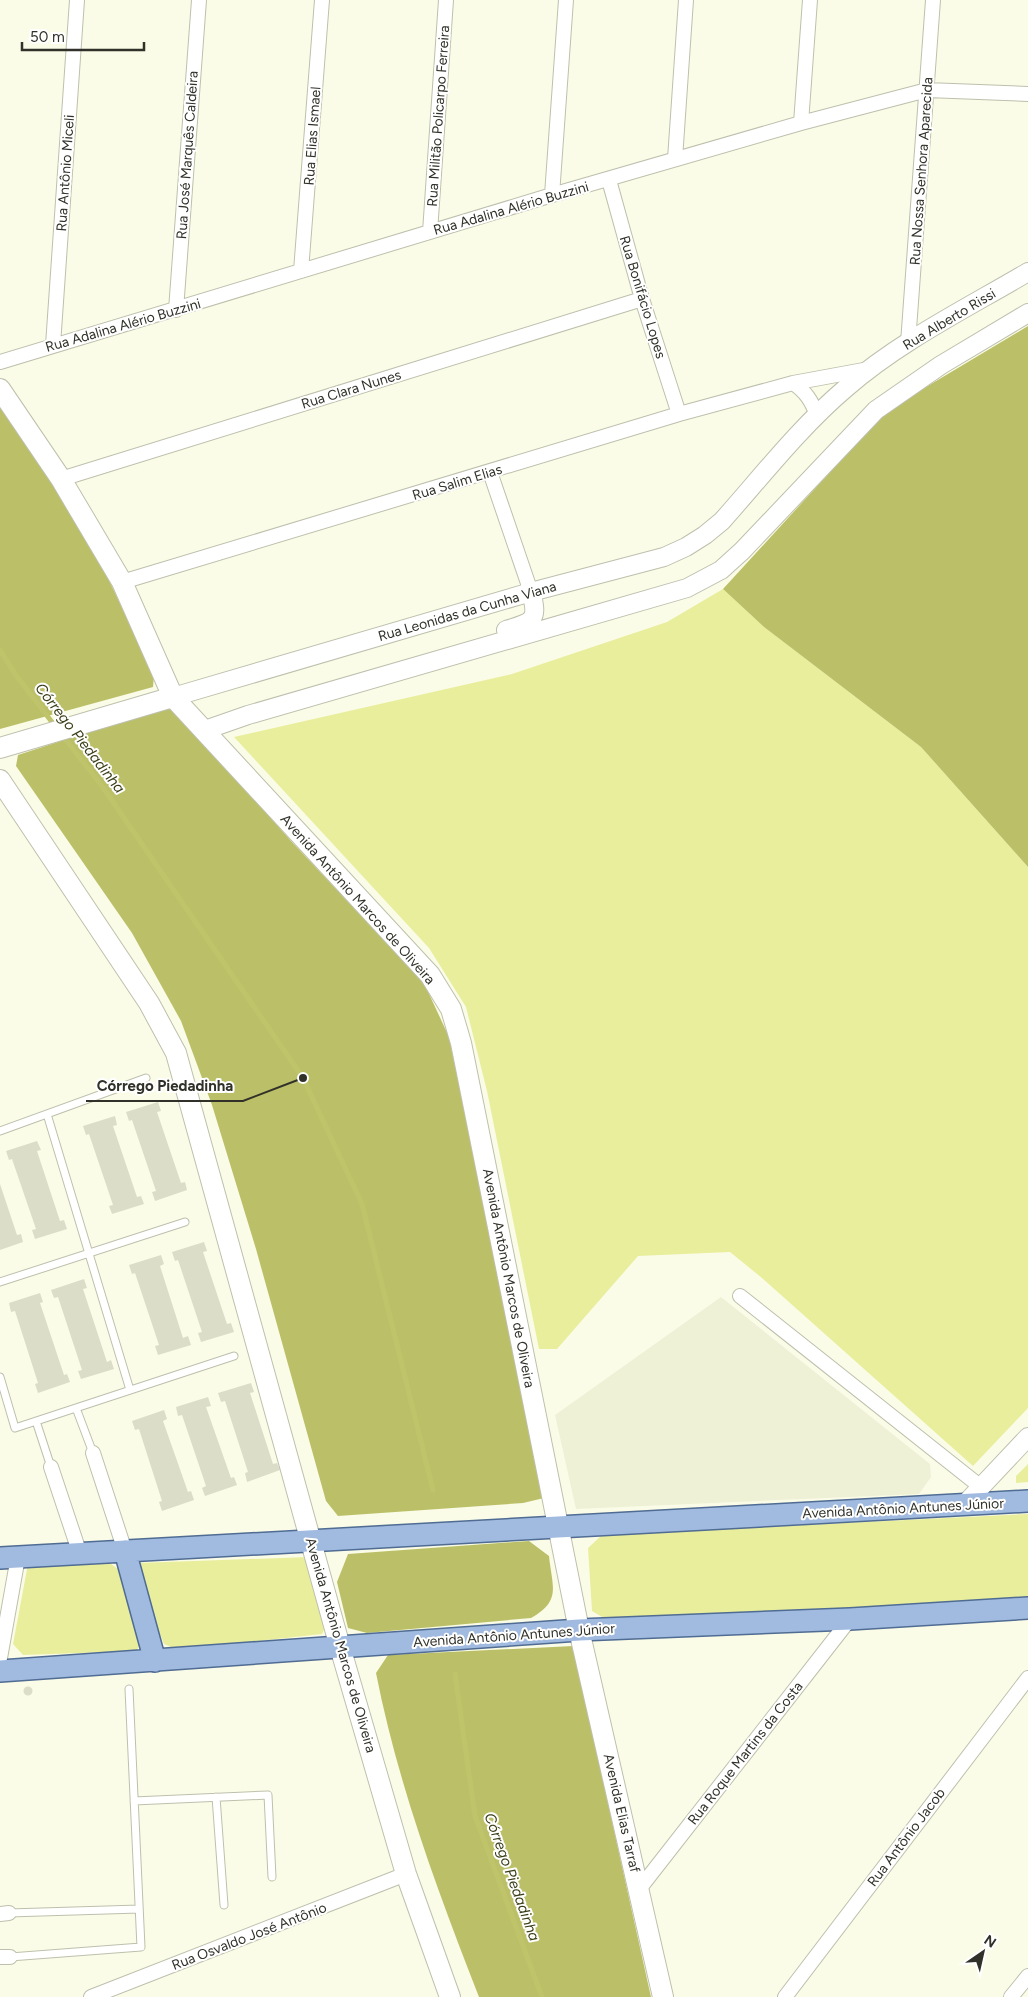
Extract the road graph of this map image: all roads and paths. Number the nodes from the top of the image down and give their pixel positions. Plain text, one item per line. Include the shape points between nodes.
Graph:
1 (78, 0) edge
2 (199, 0) edge
3 (322, 0) edge
4 (446, 0) edge
5 (566, 0) edge
6 (686, 0) edge
7 (810, 0) edge
8 (933, 0) edge
9 (927, 90) junction
10 (1028, 94) edge
11 (801, 123) junction
12 (675, 159) junction
13 (608, 180) junction
14 (552, 195) junction
15 (430, 232) junction
16 (301, 271) junction
17 (1028, 272) edge
18 (642, 299) junction
19 (176, 310) junction
20 (1028, 313) edge
21 (908, 343) junction
22 (53, 345) junction
23 (0, 362) edge
24 (871, 368) junction
25 (793, 383) junction
26 (0, 389) edge
27 (679, 414) junction
28 (816, 416) junction
29 (490, 472) junction
30 (61, 479) junction
31 (122, 582) junction
32 (531, 592) junction
33 (466, 653) junction
34 (164, 700) junction
35 (205, 730) junction
36 (2, 747) edge
37 (0, 780) edge
38 (146, 1078) dead end
39 (47, 1114) junction
40 (0, 1131) edge
41 (186, 1222) dead end
42 (89, 1254) junction
43 (0, 1282) edge
44 (740, 1296) dead end
45 (234, 1356) dead end
46 (0, 1377) edge
47 (130, 1390) junction
48 (76, 1408) junction
49 (36, 1421) junction
50 (1028, 1436) edge
51 (93, 1453) joint
52 (51, 1467) joint
53 (981, 1487) junction
54 (1028, 1501) edge
55 (964, 1505) junction
56 (558, 1528) junction
57 (311, 1541) junction
58 (125, 1552) junction
59 (80, 1554) junction
60 (9, 1557) edge
61 (1028, 1608) edge
62 (850, 1619) junction
63 (579, 1630) junction
64 (340, 1647) junction
65 (0, 1658) edge
66 (155, 1661) junction
67 (0, 1671) edge
68 (1028, 1678) edge
69 (128, 1689) dead end
70 (216, 1797) junction
71 (134, 1801) junction
72 (406, 1874) junction
73 (272, 1877) dead end
74 (640, 1888) junction
75 (224, 1905) dead end
76 (140, 1909) junction
77 (5, 1913) edge
78 (5, 1957) edge
79 (1028, 1976) edge
80 (91, 1997) edge
81 (450, 1997) edge
82 (664, 1997) edge
83 (785, 1997) edge
84 (1012, 1997) edge

1 - 22 street, Rua Antônio Miceli
2 - 19 street, Rua José Marquês Caldeira
3 - 16 street, Rua Elias Ismael
4 - 15 street, Rua Militão Policarpo Ferreira
5 - 14 street
6 - 12 street
7 - 11 street
8 - 9 street, Rua Nossa Senhora Aparecida
9 - 10 street, Rua Adalina Alério Buzzini
9 - 11 street, Rua Adalina Alério Buzzini
9 - 21 street, Rua Nossa Senhora Aparecida
11 - 12 street, Rua Adalina Alério Buzzini
12 - 13 street, Rua Adalina Alério Buzzini
13 - 14 street, Rua Adalina Alério Buzzini
13 - 18 street, Rua Bonifácio Lopes
14 - 15 street, Rua Adalina Alério Buzzini
15 - 16 street, Rua Adalina Alério Buzzini
16 - 19 street, Rua Adalina Alério Buzzini
17 - 21 street, Rua Alberto Rissi
18 - 27 street, Rua Bonifácio Lopes
18 - 30 street, Rua Clara Nunes
19 - 22 street, Rua Adalina Alério Buzzini
20 - 33 street via 941,365 876,410 721,570 687,588 657,598
21 - 24 street, Rua Alberto Rissi
22 - 23 street, Rua Adalina Alério Buzzini
24 - 25 street, Rua Salim Elias
24 - 28 street, Rua Leonidas da Cunha Viana
25 - 27 street, Rua Salim Elias
25 - 28 street via 812,401
26 - 30 main road, Avenida Antônio Marcos de Oliveira
27 - 29 street, Rua Salim Elias
28 - 32 street, Rua Leonidas da Cunha Viana via 706,536 664,557
29 - 31 street, Rua Salim Elias
29 - 32 street
30 - 31 main road, Avenida Antônio Marcos de Oliveira
31 - 34 main road, Avenida Antônio Marcos de Oliveira
32 - 33 street via 536,612 526,624 480,638
32 - 34 street, Rua Leonidas da Cunha Viana
33 - 35 street
34 - 35 main road, Avenida Antônio Marcos de Oliveira
34 - 36 main road, Rua Leonidas da Cunha Viana
35 - 56 main road, Avenida Antônio Marcos de Oliveira via 430,975 451,1009 462,1043
37 - 57 main road, Avenida Antônio Marcos de Oliveira via 149,1003 176,1052
38 - 39 lane
39 - 40 lane
39 - 42 lane
41 - 42 lane
42 - 43 lane
42 - 47 lane
44 - 53 street
45 - 47 lane
46 - 49 lane via 15,1428
47 - 48 lane
48 - 49 lane
48 - 51 lane
49 - 52 lane
50 - 53 street
51 - 58 street
52 - 59 street
53 - 55 street
54 - 55 main road, Avenida Antônio Antunes Júnior
55 - 56 main road, Avenida Antônio Antunes Júnior
56 - 57 main road, Avenida Antônio Antunes Júnior
56 - 63 main road, Avenida Antônio Marcos de Oliveira
57 - 58 main road, Avenida Antônio Antunes Júnior
57 - 64 main road, Avenida Antônio Marcos de Oliveira
58 - 59 main road, Avenida Antônio Antunes Júnior
58 - 66 main road
59 - 60 main road, Avenida Antônio Antunes Júnior
60 - 65 street
61 - 62 main road, Avenida Antônio Antunes Júnior
62 - 63 main road, Avenida Antônio Antunes Júnior
62 - 74 street, Rua Roque Martins da Costa
63 - 64 main road, Avenida Antônio Antunes Júnior
63 - 74 main road, Avenida Elias Tarraf
64 - 66 main road, Avenida Antônio Antunes Júnior
64 - 72 main road, Avenida Antônio Marcos de Oliveira
66 - 67 main road, Avenida Antônio Antunes Júnior
68 - 83 street, Rua Antônio Jacob
69 - 71 lane
70 - 71 lane
70 - 73 lane via 268,1795
70 - 75 lane
71 - 76 lane
72 - 80 street, Rua Osvaldo José Antônio
72 - 81 main road, Avenida Antônio Marcos de Oliveira
74 - 82 main road, Avenida Elias Tarraf
76 - 77 lane
76 - 78 lane via 141,1947
79 - 84 street

